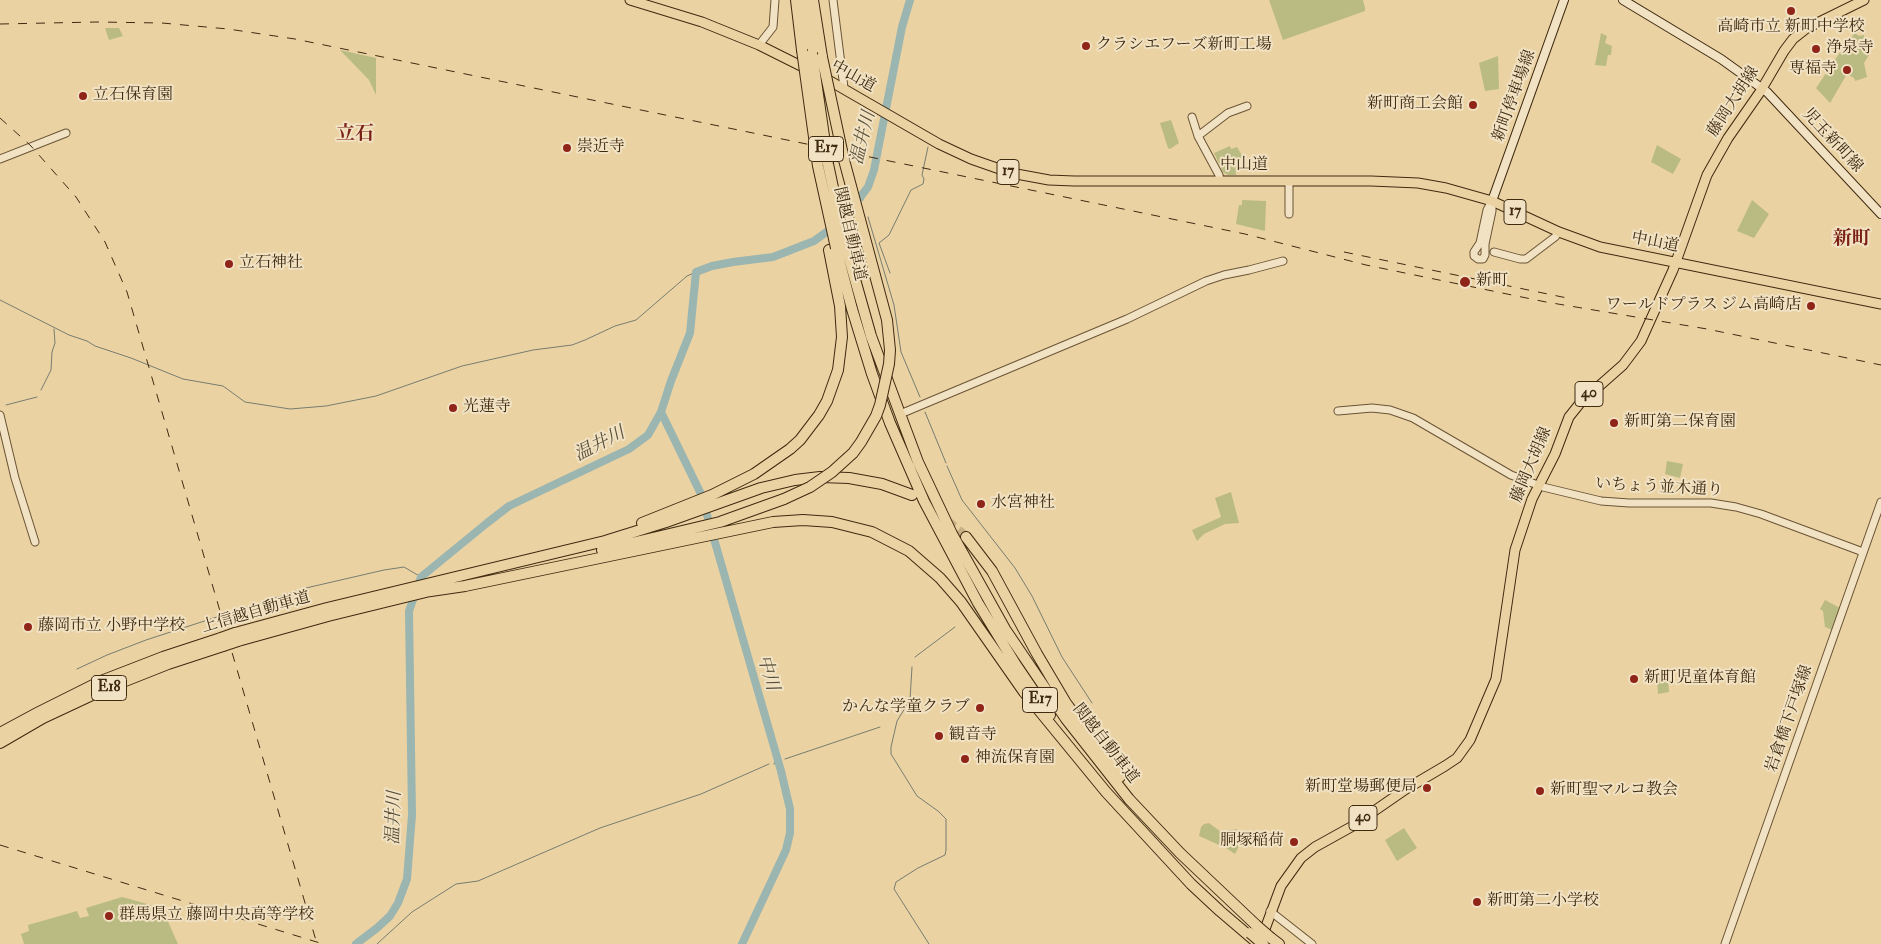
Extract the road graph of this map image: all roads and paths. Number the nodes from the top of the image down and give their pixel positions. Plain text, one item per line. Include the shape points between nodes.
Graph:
1 (630, 0) edge
2 (775, 0) edge
3 (796, 0) edge
4 (806, 0) edge
5 (813, 0) edge
6 (833, 0) edge
7 (1564, 0) edge
8 (1623, 0) edge
9 (1864, 0) edge
10 (759, 45) junction
11 (807, 52) junction
12 (844, 88) junction
13 (1762, 88) junction
14 (1247, 106) dead end
15 (1192, 117) dead end
16 (66, 133) dead end
17 (1198, 136) junction
18 (0, 159) edge
19 (1220, 181) junction
20 (1289, 181) junction
21 (1492, 201) junction
22 (1289, 214) dead end
23 (1881, 214) edge
24 (1559, 232) junction
25 (837, 248) junction
26 (1494, 252) dead end
27 (1283, 261) dead end
28 (1676, 262) junction
29 (1881, 304) edge
30 (1338, 411) dead end
31 (0, 415) edge
32 (903, 416) junction
33 (1538, 486) junction
34 (912, 495) tunnel mouth
35 (1881, 502) edge
36 (1879, 515) edge
37 (966, 537) tunnel mouth
38 (35, 542) dead end
39 (1863, 552) junction
40 (537, 562) junction
41 (525, 564) junction
42 (402, 594) junction
43 (222, 642) junction
44 (0, 733) edge
45 (0, 743) edge
46 (1208, 881) junction
47 (1270, 911) junction
48 (1252, 931) junction
49 (1266, 943) edge
50 (1312, 944) edge
51 (1725, 944) edge

1 - 10 main road, 中山道 / 17
2 - 10 street via 772,27
3 - 11 highway, 関越自動車道 / E17
4 - 11 highway, 関越自動車道 / E17
5 - 40 highway, bridge via 844,160 887,320 890,364 876,416 853,453 832,472 784,499 720,522
6 - 12 street
7 - 21 main road, 新町停車場線
8 - 13 main road, 児玉新町線
9 - 13 main road, 藤岡大胡線 / 40 via 1800,33 1784,51
10 - 12 main road, 中山道 / 17
11 - 25 highway, 関越自動車道 / E17, bridge via 828,164
11 - 25 highway, 関越自動車道 / E17, bridge via 807,92 814,152
12 - 19 main road, 中山道 / 17 via 971,159 1026,176 1074,181
13 - 23 main road, 児玉新町線
13 - 28 main road, 藤岡大胡線 / 40 via 1707,175
14 - 17 street via 1228,113
15 - 17 street
16 - 18 street
17 - 19 street
19 - 20 main road, 中山道 / 17
20 - 21 main road, 中山道 / 17 via 1418,184
20 - 22 street
21 - 21 street via 1485,255 1478,259 1474,252 1480,243
21 - 24 main road, 中山道 / 17
24 - 26 street via 1526,258
24 - 28 main road, 中山道 / 17 via 1600,247
25 - 32 highway, 関越自動車道 / E17 via 896,406
25 - 40 highway via 842,322 838,370 827,401 808,430 790,449 754,474 712,495
25 - 48 highway, 関越自動車道 / E17 via 860,340 890,423 924,501 996,634 1099,778 1201,888
27 - 32 street via 1206,281 1127,319
28 - 29 main road, 中山道 / 17
28 - 33 main road, 藤岡大胡線 / 40 via 1635,350 1616,373 1572,411
30 - 33 street, いちょう並木通り via 1372,408 1413,418
31 - 38 street
32 - 46 highway, 関越自動車道 / E17 via 935,498 965,558 1030,668 1119,786
33 - 39 street, いちょう並木通り via 1601,501 1711,503 1736,507
33 - 47 main road, 藤岡大胡線 / 40 via 1512,561 1496,679 1470,740 1445,766 1306,854 1286,876
34 - 40 highway via 857,479 820,477 795,480
35 - 36 street, 岩倉橋下戸塚線
36 - 39 street, 岩倉橋下戸塚線
37 - 46 highway via 992,571 1037,654 1089,735 1128,788
39 - 51 street, 岩倉橋下戸塚線
40 - 41 highway
40 - 48 highway via 788,521 846,524 897,544 931,568 950,589 1045,719 1138,828 1191,884
41 - 42 highway, 上信越自動車道 / E18 via 424,592
41 - 42 highway, 上信越自動車道 / E18 via 438,581
42 - 43 highway, 上信越自動車道 / E18, bridge via 327,608
43 - 44 highway, 上信越自動車道 / E18 via 184,650 101,682
43 - 45 highway, 上信越自動車道 / E18 via 104,689
46 - 48 highway, 関越自動車道 / E17
47 - 49 main road, 藤岡大胡線 / 40
47 - 50 street
48 - 49 highway, 関越自動車道 / E17, bridge

